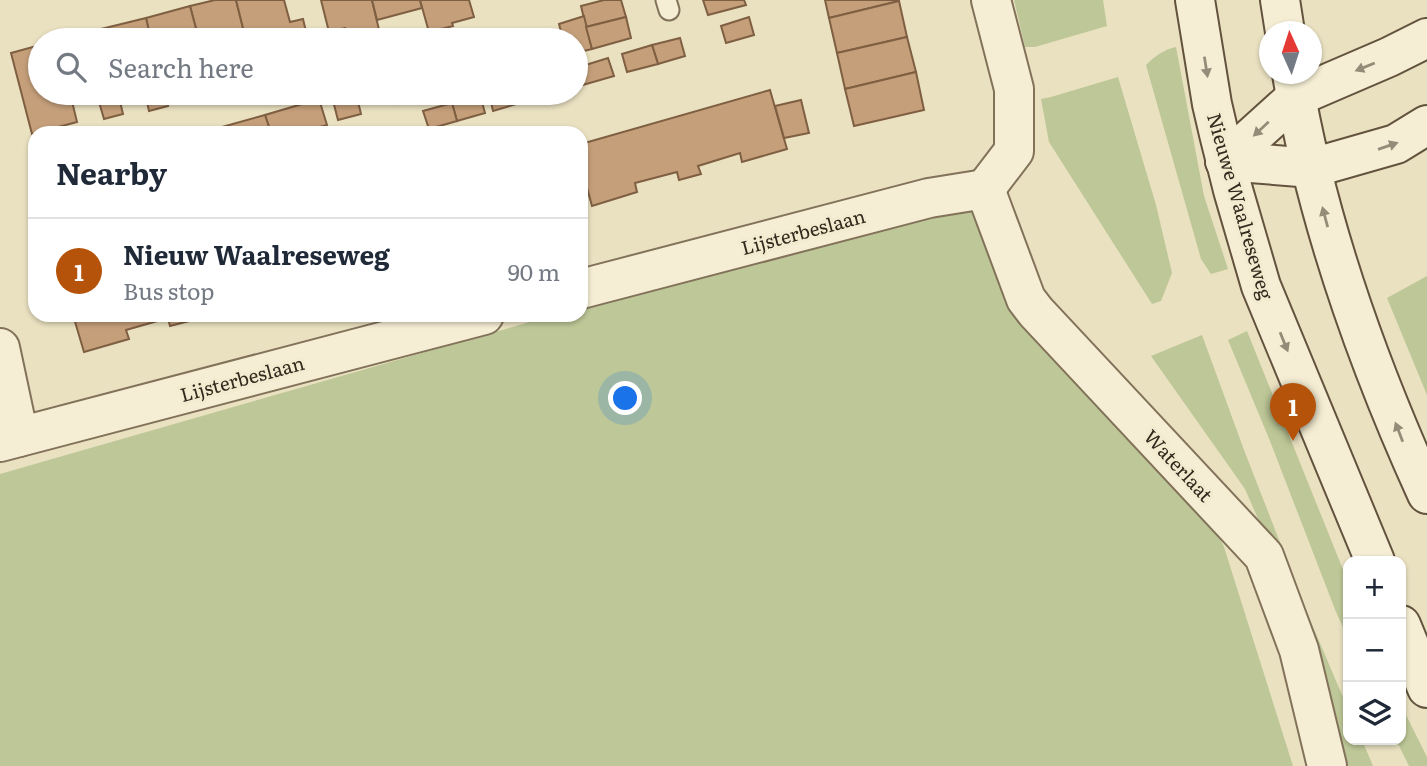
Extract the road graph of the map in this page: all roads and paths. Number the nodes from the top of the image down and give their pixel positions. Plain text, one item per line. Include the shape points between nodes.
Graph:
1 (991, 0) edge
2 (1195, 0) edge
3 (1280, 0) edge
4 (1283, 21) edge
5 (1427, 38) edge
6 (1294, 85) edge
7 (1427, 125) edge
8 (1226, 161) junction
9 (1312, 168) junction
10 (985, 189) junction
11 (588, 287) edge
12 (457, 322) edge
13 (0, 348) edge
14 (10, 439) edge
15 (1427, 494) edge
16 (1373, 556) edge
17 (1406, 637) edge
18 (1427, 688) edge
19 (1327, 766) edge

1 - 10 street via 1014,89 1014,151
2 -> 8 street, Nieuwe Waalreseweg
3 - 4 street
5 -> 6 street via 1389,57
6 -> 8 street
6 - 9 street
9 -> 7 street via 1396,144
8 - 9 street
8 -> 16 street, Nieuwe Waalreseweg via 1261,286
15 -> 9 street via 1357,323
10 - 11 street, Lijsterbeslaan via 929,198
10 - 19 street, Waterlaat via 1026,299 1264,556 1299,650
12 - 14 street, Lijsterbeslaan
13 - 14 street
17 - 18 street

